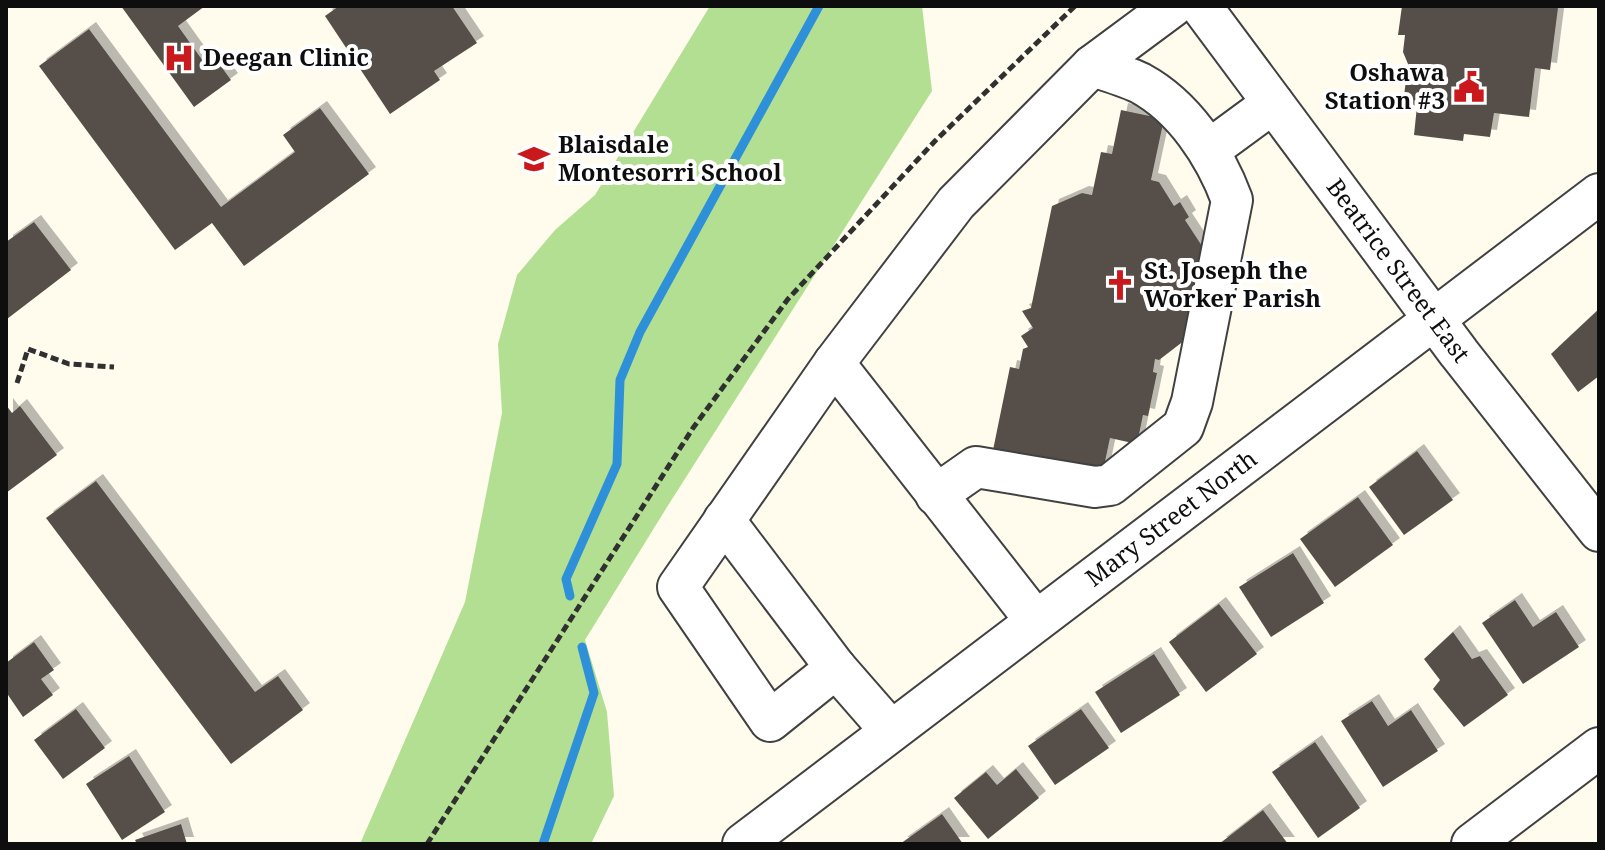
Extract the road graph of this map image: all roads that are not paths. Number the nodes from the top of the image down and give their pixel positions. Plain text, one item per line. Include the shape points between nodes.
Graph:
1 (1173, 6) edge
2 (1201, 6) edge
3 (1092, 66) junction
4 (1273, 103) junction
5 (1209, 150) junction
6 (1599, 194) edge
7 (1434, 319) junction
8 (834, 363) junction
9 (1145, 457) junction
10 (936, 495) junction
11 (1185, 508) junction
12 (724, 520) junction
13 (1599, 531) edge
14 (1036, 621) junction
15 (836, 668) junction
16 (891, 731) junction
17 (1599, 748) edge
18 (743, 844) edge
19 (1472, 844) edge

1 - 3 street
2 - 4 street, Beatrice Street East
3 - 5 street via 1139,83 1171,104
3 - 8 street via 956,203
4 - 5 street
4 - 7 street, Beatrice Street East
5 - 9 street via 1232,200 1192,402 1183,427
6 - 7 street, Mary Street North
7 - 11 street, Mary Street North
7 - 13 street, Beatrice Street East
8 - 10 street
8 - 12 street
9 - 10 street via 1110,485 976,467
9 - 11 street
10 - 14 street
11 - 14 street, Mary Street North
12 - 15 street
12 - 15 street via 678,587 770,721
14 - 16 street, Mary Street North
15 - 16 street
16 - 18 street, Mary Street North
17 - 19 street

